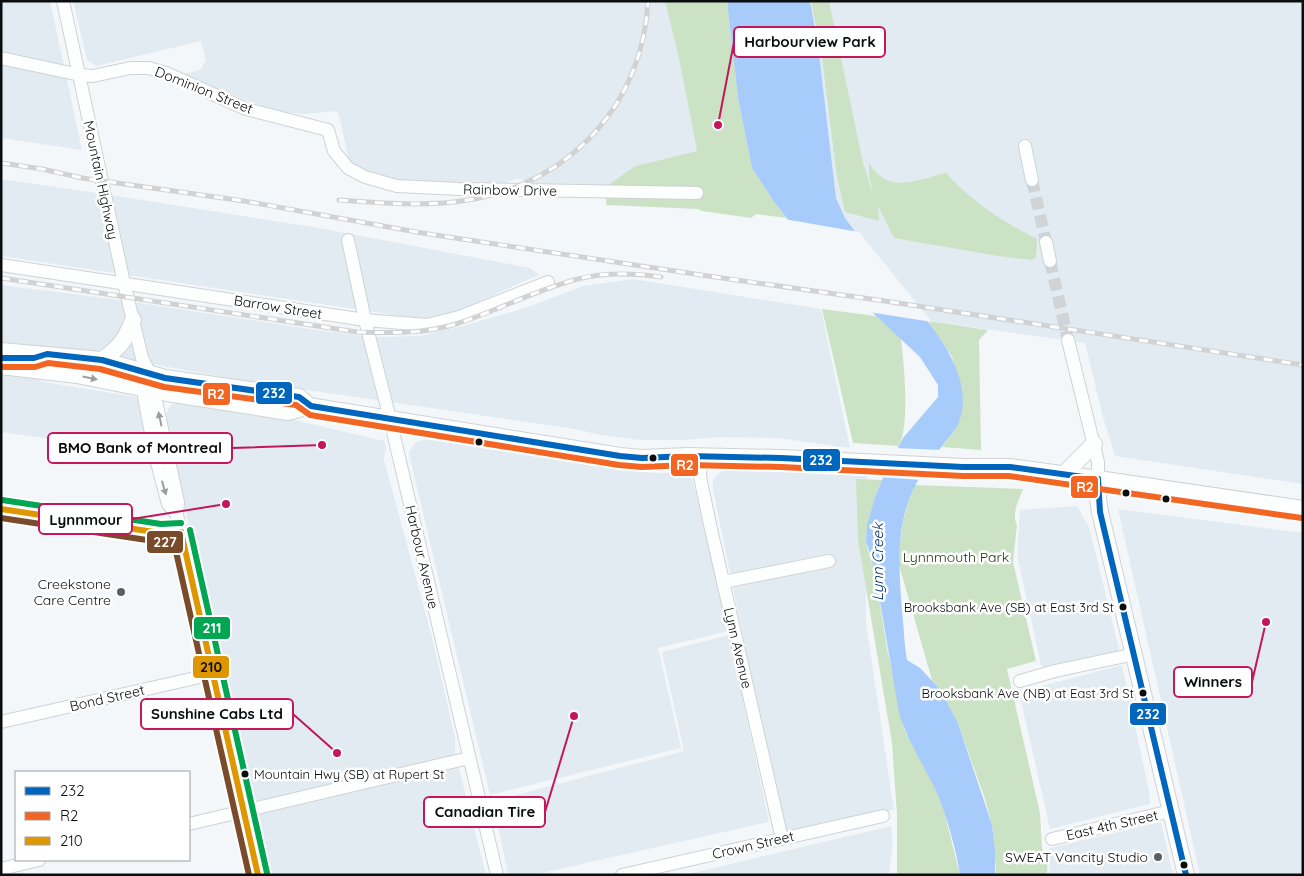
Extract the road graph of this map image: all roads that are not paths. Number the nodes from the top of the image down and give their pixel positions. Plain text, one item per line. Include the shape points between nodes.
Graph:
1 (62, 1) edge
2 (1, 58) edge
3 (80, 75) junction
4 (1025, 146) dead end
5 (334, 151) joint
6 (1032, 180) tunnel mouth
7 (697, 194) dead end
8 (348, 240) dead end
9 (1046, 242) tunnel mouth
10 (1050, 261) tunnel mouth
11 (1, 265) edge
12 (548, 282) dead end
13 (124, 283) junction
14 (133, 320) junction
15 (365, 320) junction
16 (1068, 340) tunnel mouth
17 (1, 350) edge
18 (102, 360) junction
19 (1, 366) edge
20 (144, 367) junction
21 (148, 390) junction
22 (309, 406) junction
23 (390, 419) junction
24 (1094, 444) junction
25 (700, 456) junction
26 (1064, 474) junction
27 (1098, 479) junction
28 (1, 509) edge
29 (1303, 509) edge
30 (181, 532) junction
31 (829, 561) dead end
32 (723, 582) junction
33 (1135, 654) junction
34 (213, 674) junction
35 (1020, 681) dead end
36 (1, 722) edge
37 (469, 758) junction
38 (244, 810) junction
39 (1171, 811) junction
40 (883, 816) dead end
41 (190, 824) edge
42 (782, 839) junction
43 (1052, 839) dead end
44 (36, 861) edge
45 (4, 870) edge
46 (258, 875) edge
47 (496, 875) edge
48 (622, 875) edge
49 (1186, 875) edge

1 - 3 street, Mountain Highway
2 - 3 street, Dominion Street
3 - 5 street, Dominion Street via 93,76 130,68 149,68 166,73 246,109 328,130
3 - 13 street, Mountain Highway
4 - 6 street
5 - 7 street, Rainbow Drive via 348,168 365,177 397,186
8 - 15 street, Harbour Avenue
9 - 10 street
11 - 13 street, Barrow Street
12 - 15 street, Barrow Street via 459,317 427,325
13 - 14 street, Mountain Highway
13 - 15 street, Barrow Street
14 - 18 main road via 119,348
14 - 20 street, Mountain Highway
15 - 23 street, Harbour Avenue
16 - 24 street
17 - 18 main road
18 - 20 main road
19 -> 21 main road
20 - 21 street, Mountain Highway
20 - 22 main road via 165,378 299,397
21 - 22 main road via 288,412
21 - 30 street, Mountain Highway via 156,459 168,504 177,515
22 - 23 main road
23 - 25 main road via 620,456
23 - 37 street, Harbour Avenue
24 - 26 main road
24 - 27 street
25 - 26 main road via 1010,467
25 - 32 street, Lynn Avenue via 700,477
26 - 27 main road
27 - 29 main road
27 - 33 main road via 1099,504
28 - 30 street via 161,533
30 - 34 street, Mountain Highway
31 - 32 street
32 - 42 street, Lynn Avenue
33 - 35 street
33 - 39 main road
34 - 36 street, Bond Street
34 - 38 street, Mountain Highway
37 - 38 street
37 - 47 street, Harbour Avenue
38 - 41 street
38 - 46 street, Mountain Highway
39 - 43 street, East 4th Street
39 - 49 main road
40 - 42 street, Crown Street
42 - 48 street, Crown Street
44 - 45 street

